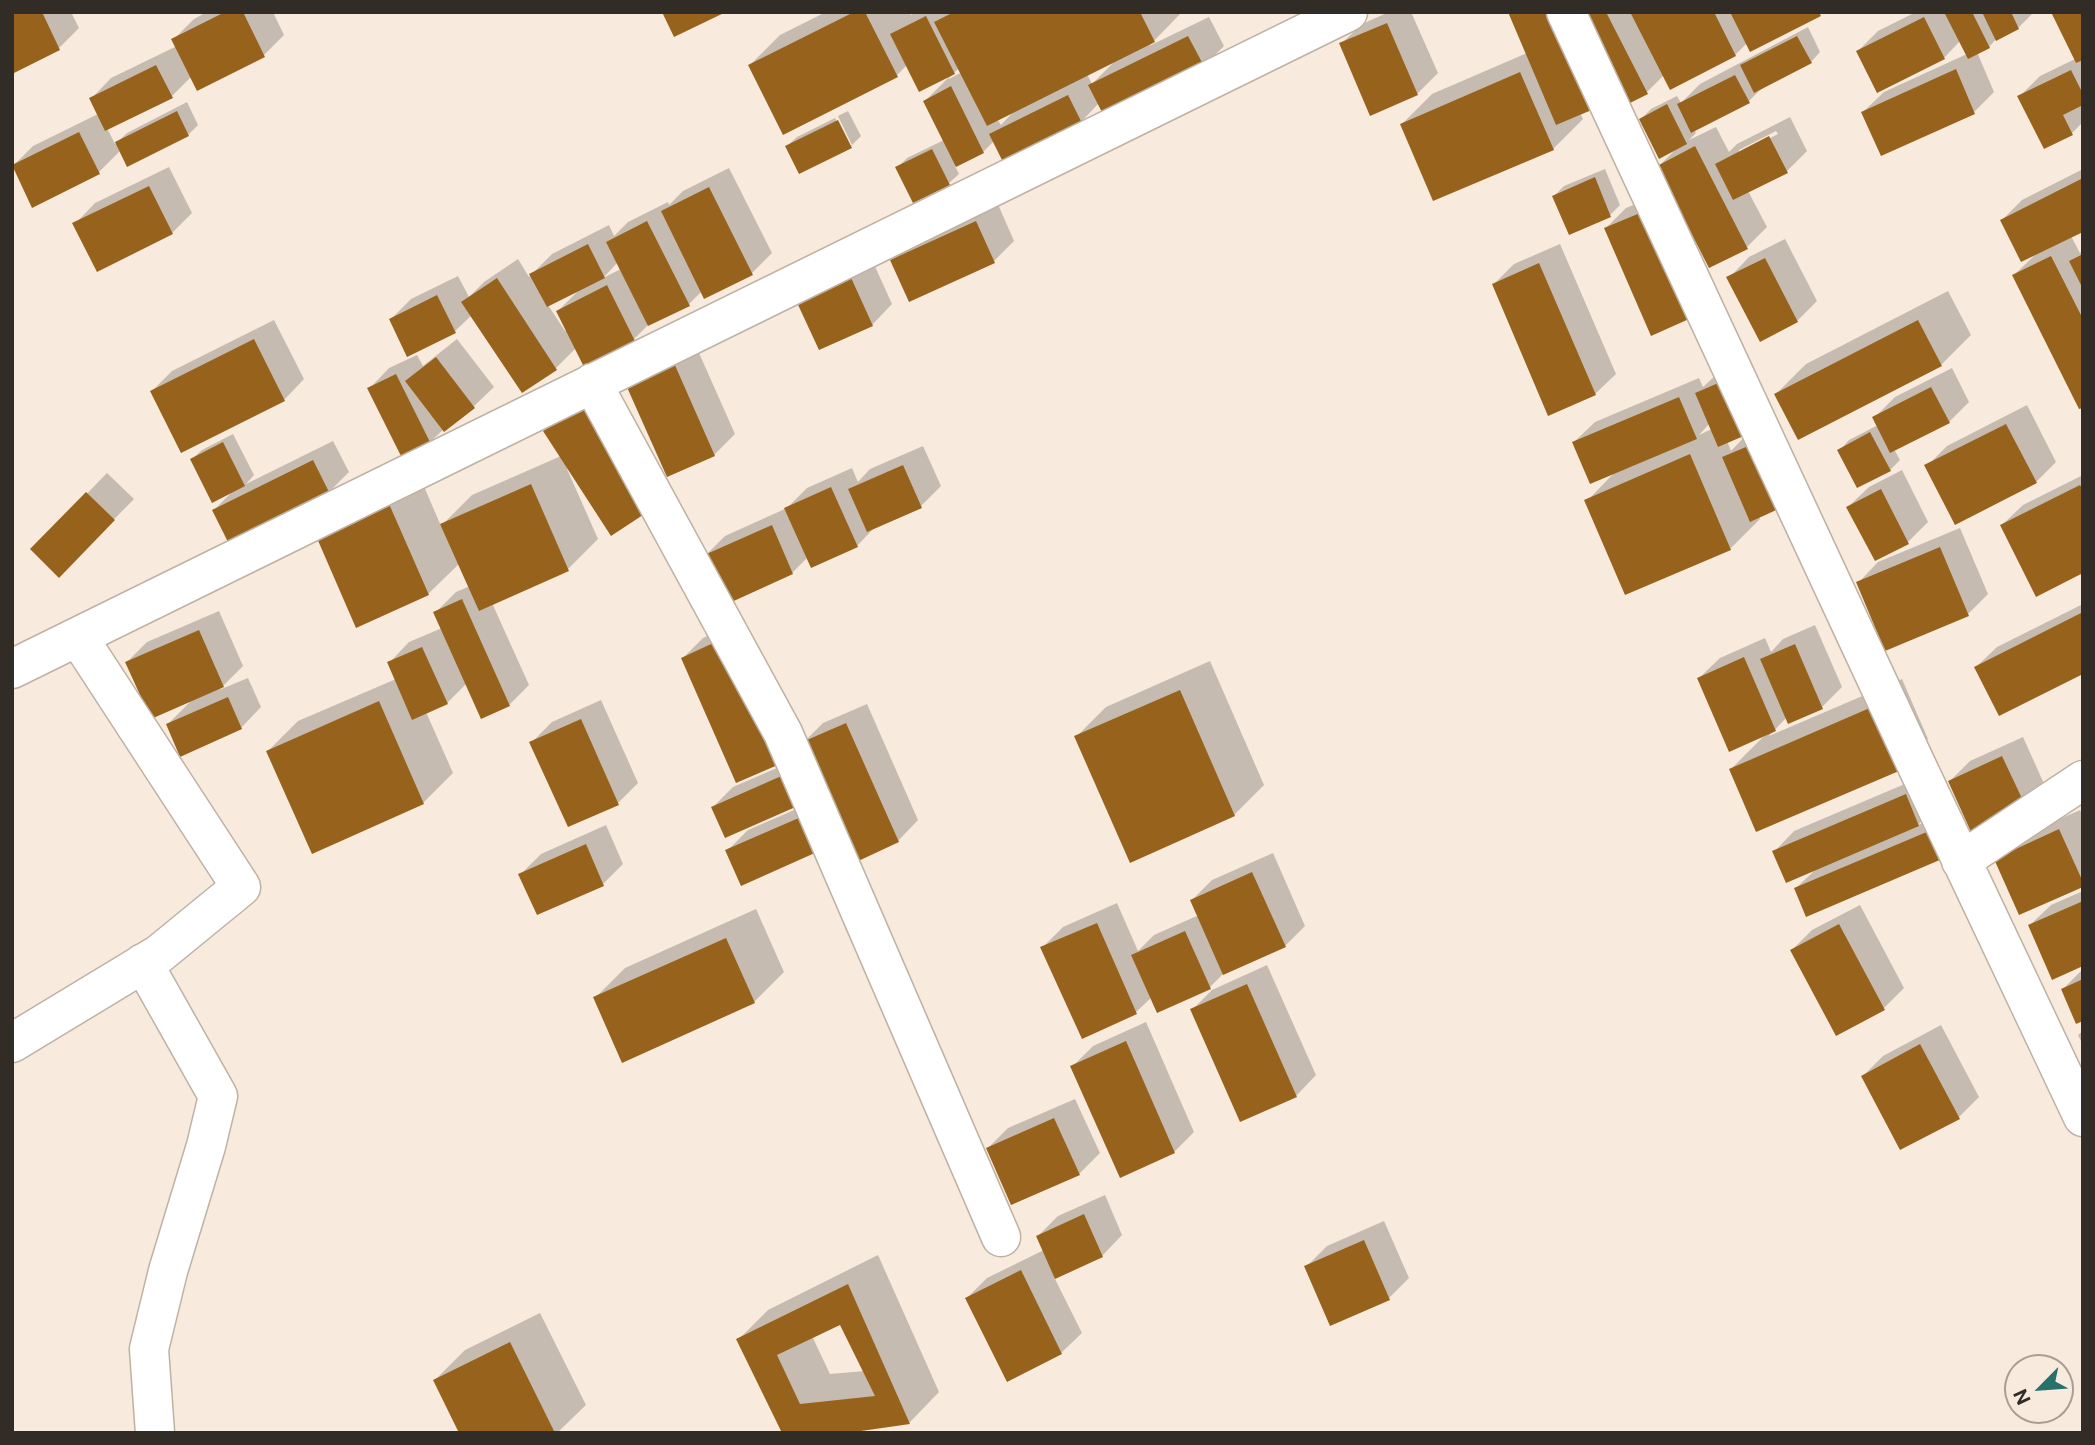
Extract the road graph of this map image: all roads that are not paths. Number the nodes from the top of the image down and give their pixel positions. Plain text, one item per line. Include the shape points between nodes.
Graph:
1 (1348, 12) edge
2 (1566, 12) edge
3 (592, 383) junction
4 (78, 637) junction
5 (12, 669) edge
6 (2083, 780) edge
7 (1961, 860) junction
8 (143, 964) junction
9 (12, 1044) edge
10 (2082, 1113) edge
11 (1001, 1237) dead end
12 (155, 1433) edge

1 - 3 street
2 - 7 street
3 - 4 street
3 - 11 street via 783,733
4 - 5 street
4 - 8 street via 241,887
6 - 7 street
7 - 10 street
8 - 9 street
8 - 12 street via 218,1096 149,1349

